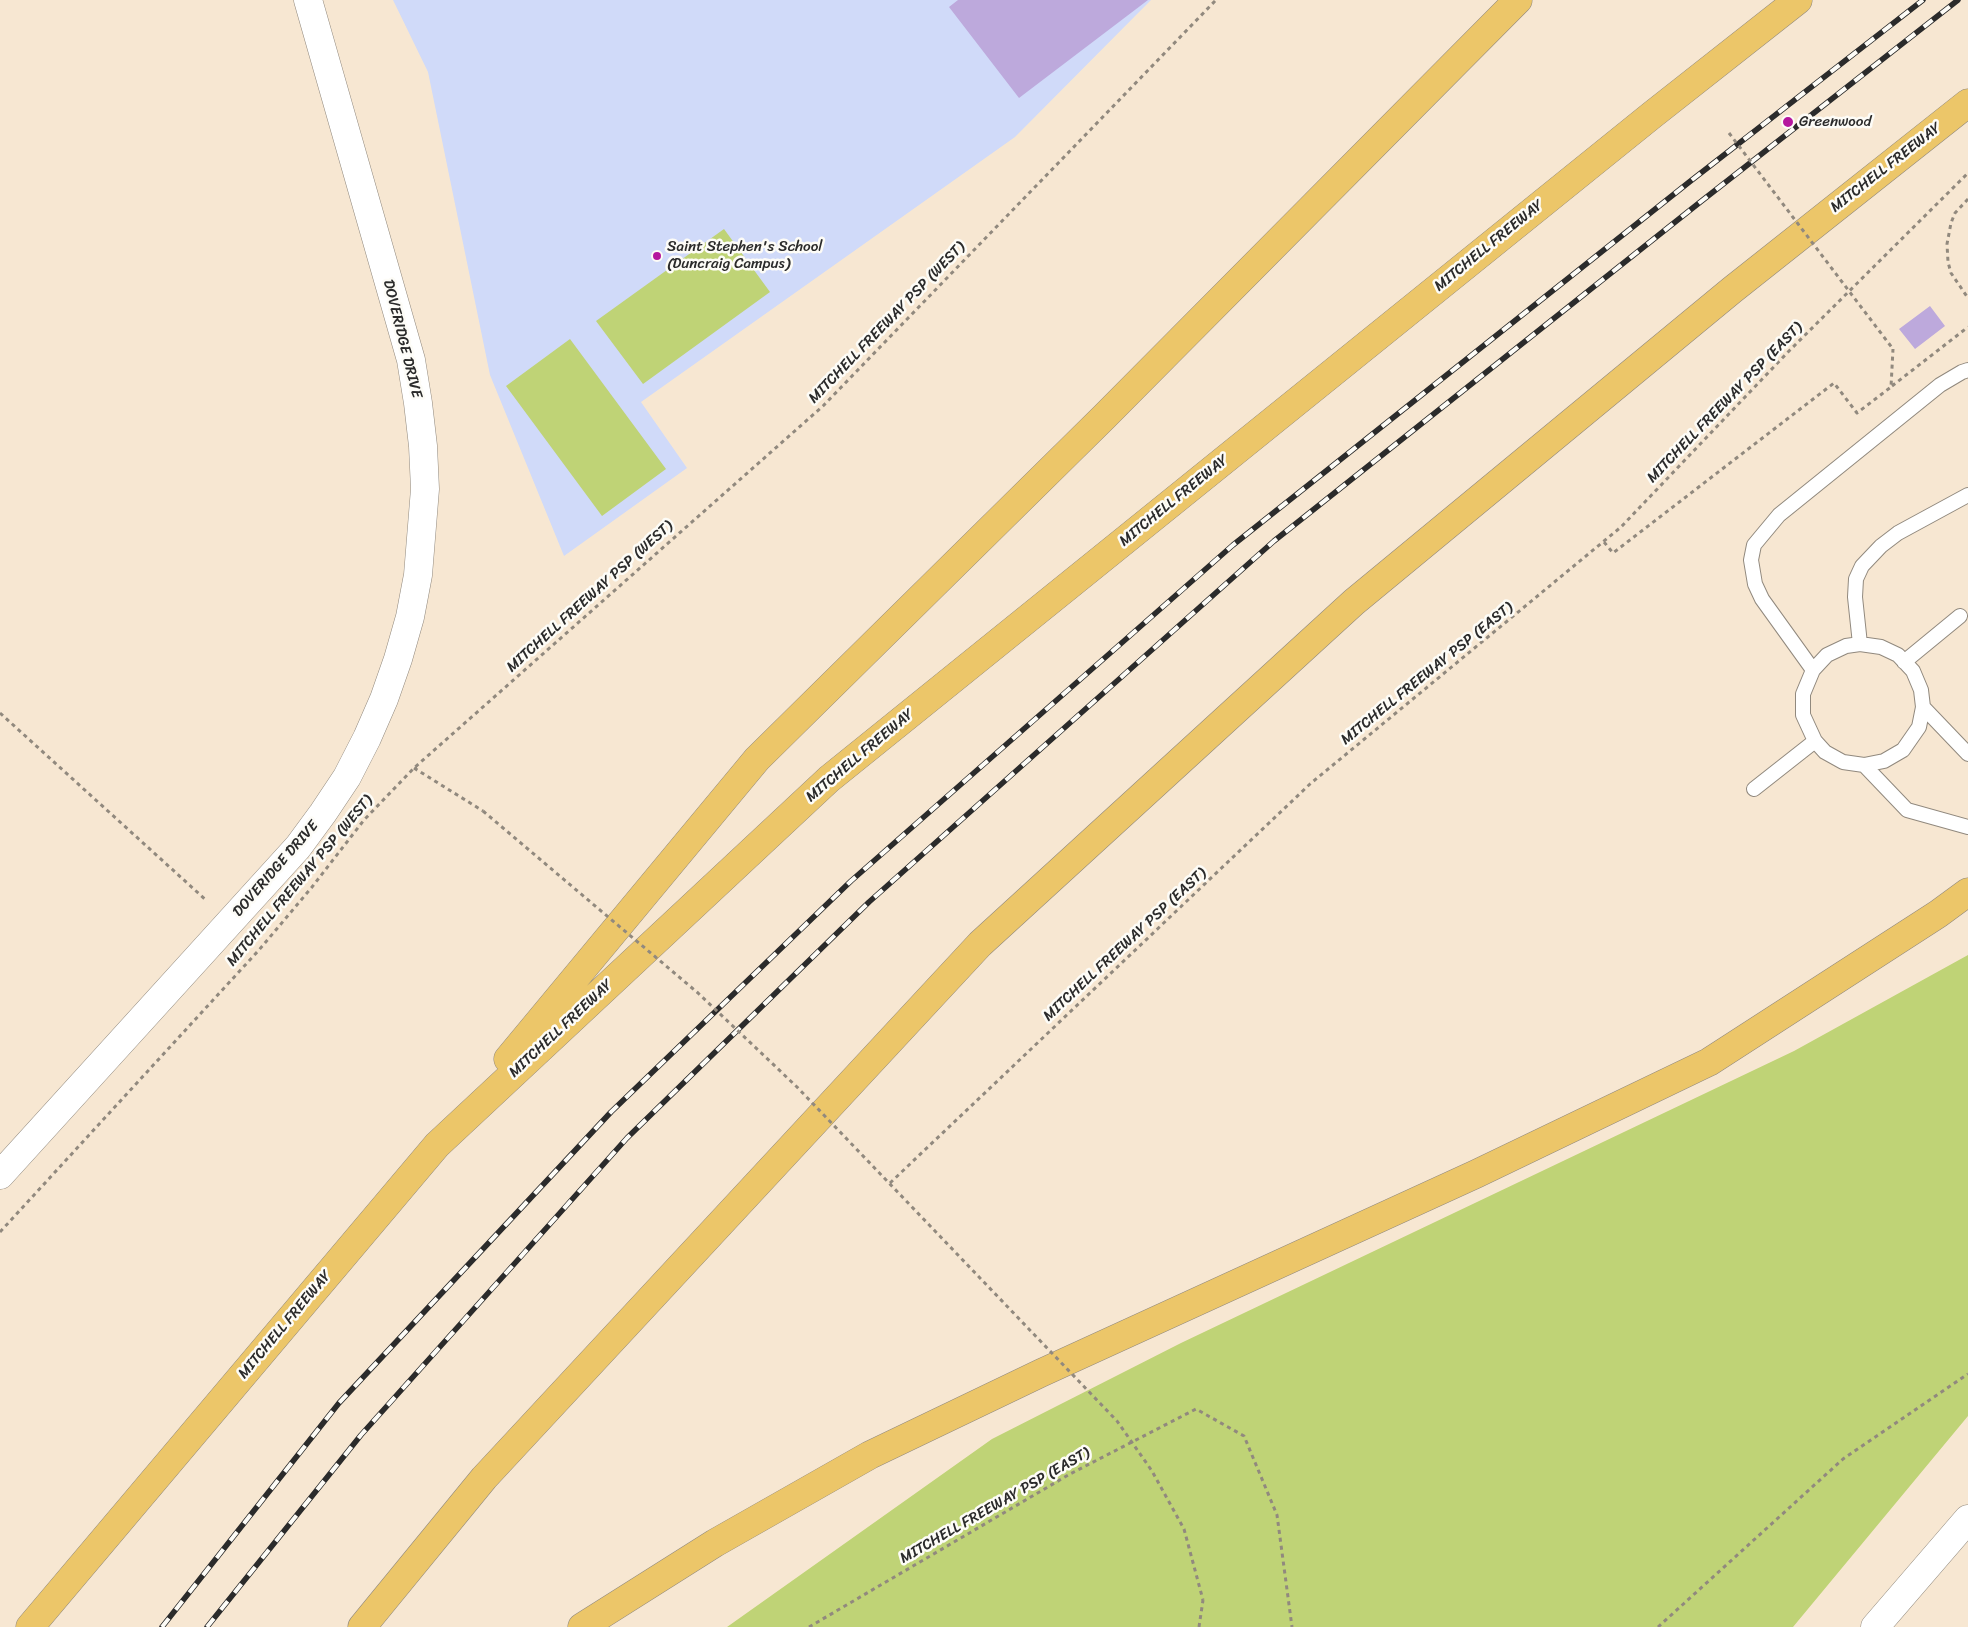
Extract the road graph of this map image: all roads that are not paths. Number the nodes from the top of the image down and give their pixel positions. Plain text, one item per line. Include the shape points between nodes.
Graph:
1 (308, 0) edge
2 (1518, 0) edge
3 (1798, 0) edge
4 (1968, 103) edge
5 (1968, 370) edge
6 (1968, 495) edge
7 (1960, 616) dead end
8 (1860, 644) junction
9 (1904, 662) junction
10 (1812, 670) junction
11 (1923, 706) junction
12 (1815, 741) junction
13 (1968, 754) edge
14 (1864, 765) junction
15 (1754, 789) dead end
16 (1968, 828) edge
17 (1968, 892) edge
18 (438, 1145) junction
19 (0, 1175) edge
20 (1968, 1519) edge
21 (30, 1627) edge
22 (362, 1627) edge
23 (582, 1627) edge
24 (1874, 1627) edge

1 - 19 street, DOVERIDGE DRIVE via 411,360 423,446 425,489 418,575 403,642 367,738 342,784 298,847
2 - 18 highway via 1104,418 757,759
3 - 18 highway, MITCHELL FREEWAY via 829,779
4 - 22 highway, MITCHELL FREEWAY via 1732,290 1354,602 980,944 484,1478
5 - 10 lane via 1940,385 1779,515 1754,545 1750,560 1755,584
6 - 8 lane via 1898,533 1862,566 1856,579 1855,596
7 - 9 lane
8 - 9 lane via 1881,647 1898,655
8 - 10 lane via 1846,646 1827,655
9 - 11 lane via 1913,671
10 - 12 lane via 1803,694 1803,715
11 - 13 lane
11 - 14 lane via 1919,727 1903,750 1884,762
12 - 14 lane via 1825,752 1843,762
12 - 15 lane
14 - 16 lane via 1908,810
17 - 23 highway via 1710,1062 870,1455 714,1543
18 - 21 highway, MITCHELL FREEWAY
20 - 24 street

